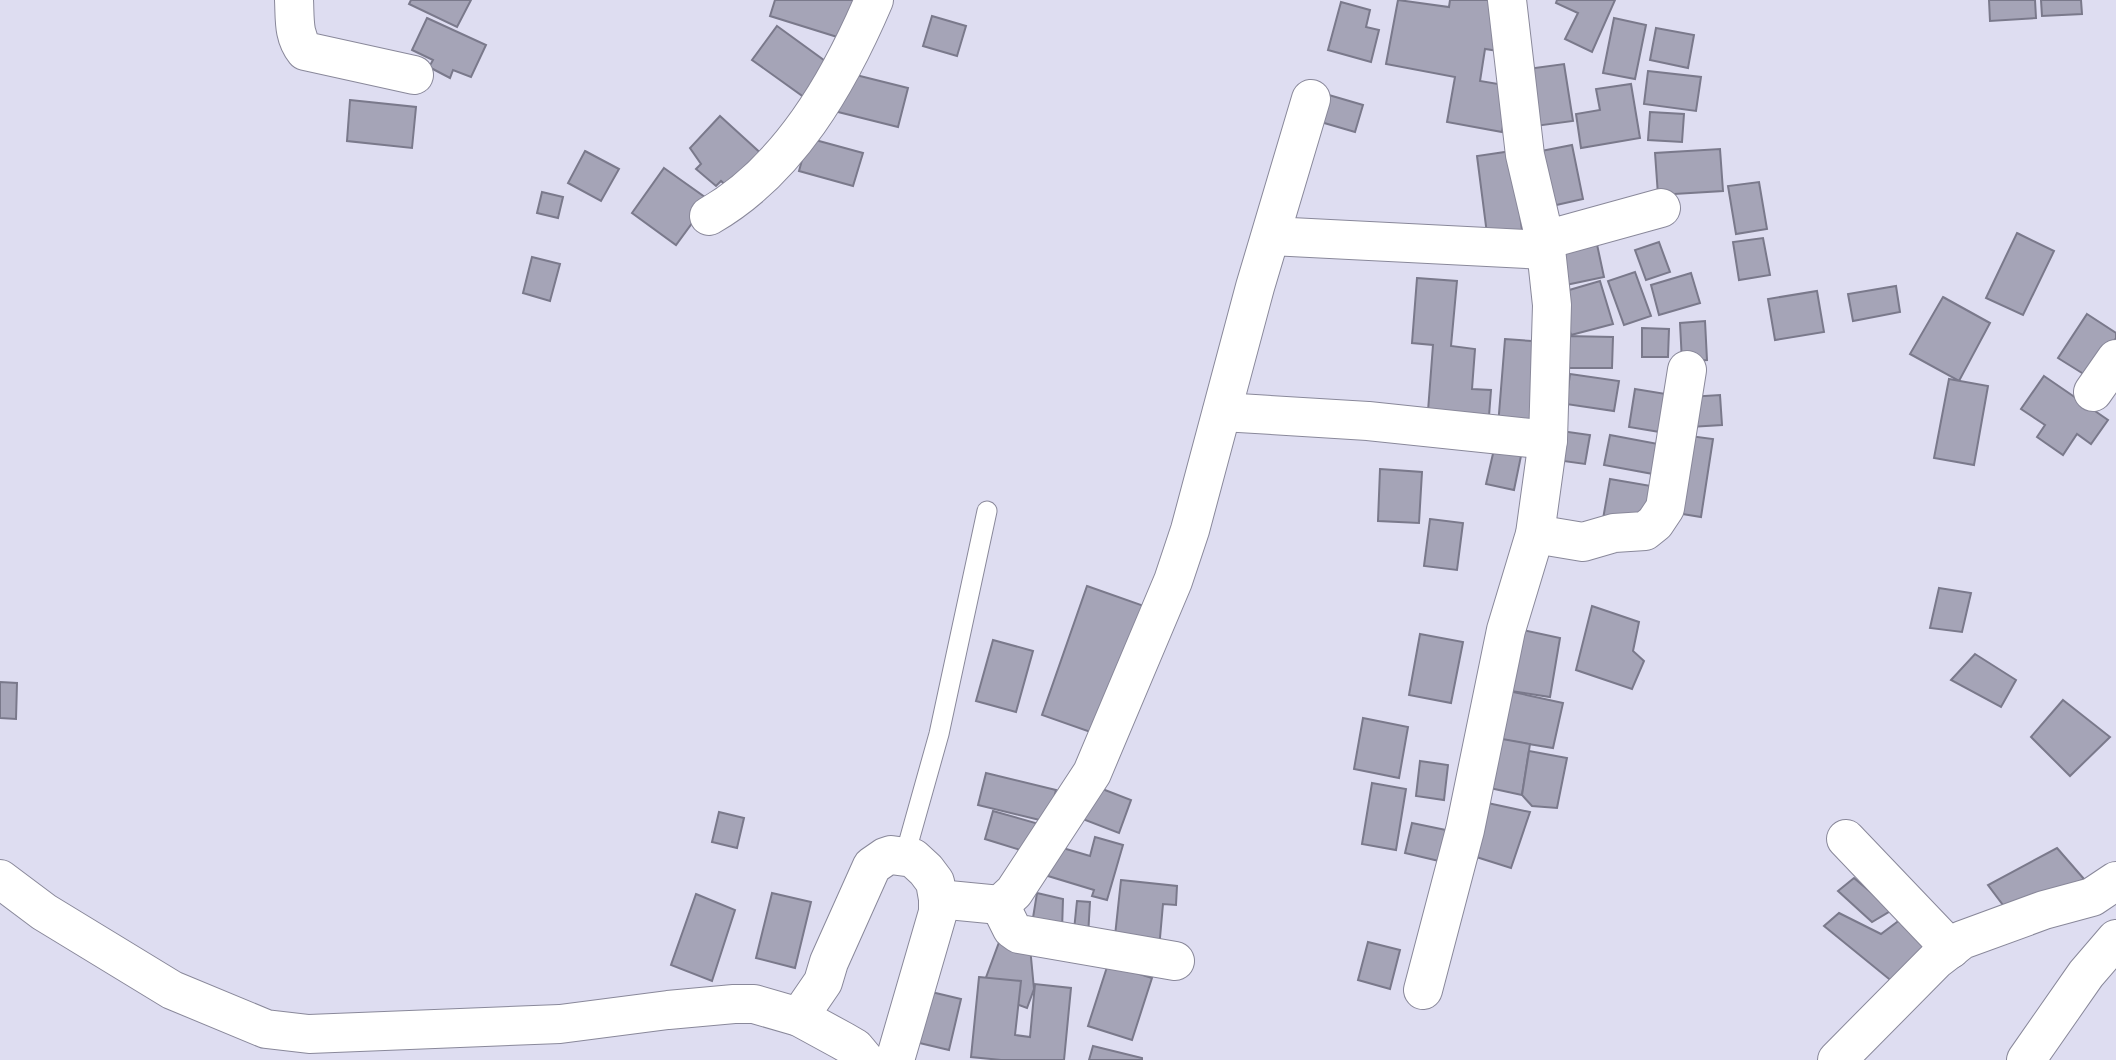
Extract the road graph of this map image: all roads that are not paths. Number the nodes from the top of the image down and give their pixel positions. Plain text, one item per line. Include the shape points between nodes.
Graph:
1 (294, 0) edge
2 (320, 0) edge
3 (874, 0) edge
4 (1507, 0) edge
5 (305, 51) junction
6 (414, 75) dead end
7 (1311, 99) dead end
8 (1661, 208) dead end
9 (709, 216) dead end
10 (1271, 236) junction
11 (1545, 245) junction
12 (2116, 359) edge
13 (1687, 370) dead end
14 (2093, 392) dead end
15 (1222, 412) junction
16 (1548, 439) junction
17 (987, 511) dead end
18 (1535, 534) junction
19 (1846, 839) dead end
20 (905, 855) junction
21 (0, 879) edge
22 (2116, 881) edge
23 (938, 898) junction
24 (1000, 905) junction
25 (2116, 939) edge
26 (1951, 949) junction
27 (1175, 961) dead end
28 (1423, 990) dead end
29 (799, 1017) junction
30 (865, 1060) edge
31 (895, 1060) edge
32 (1838, 1060) edge
33 (2026, 1060) edge

1 - 5 street via 295,31
2 - 5 street
3 - 9 street via 852,51 796,136 757,180
4 - 11 street via 1525,155
5 - 6 street
7 - 10 street
8 - 11 street
10 - 11 street
10 - 15 street
11 - 16 street via 1552,305
12 - 14 street
13 - 18 street via 1665,508 1655,523 1645,531 1583,542
15 - 16 street
15 - 24 street via 1182,558 1092,773 1014,892
16 - 18 street
17 - 20 lane via 939,734
18 - 28 street via 1506,630 1465,831
19 - 26 street
20 - 23 street via 926,870 935,882
20 - 29 street via 885,857 872,866 823,982
21 - 29 street via 44,912 172,990 266,1029 309,1034 561,1024 734,1004 754,1004
22 - 26 street via 2092,897 1962,940
23 - 24 street
23 - 31 street via 938,912
24 - 27 street via 1019,934
25 - 33 street
26 - 32 street
29 - 30 street via 855,1048

